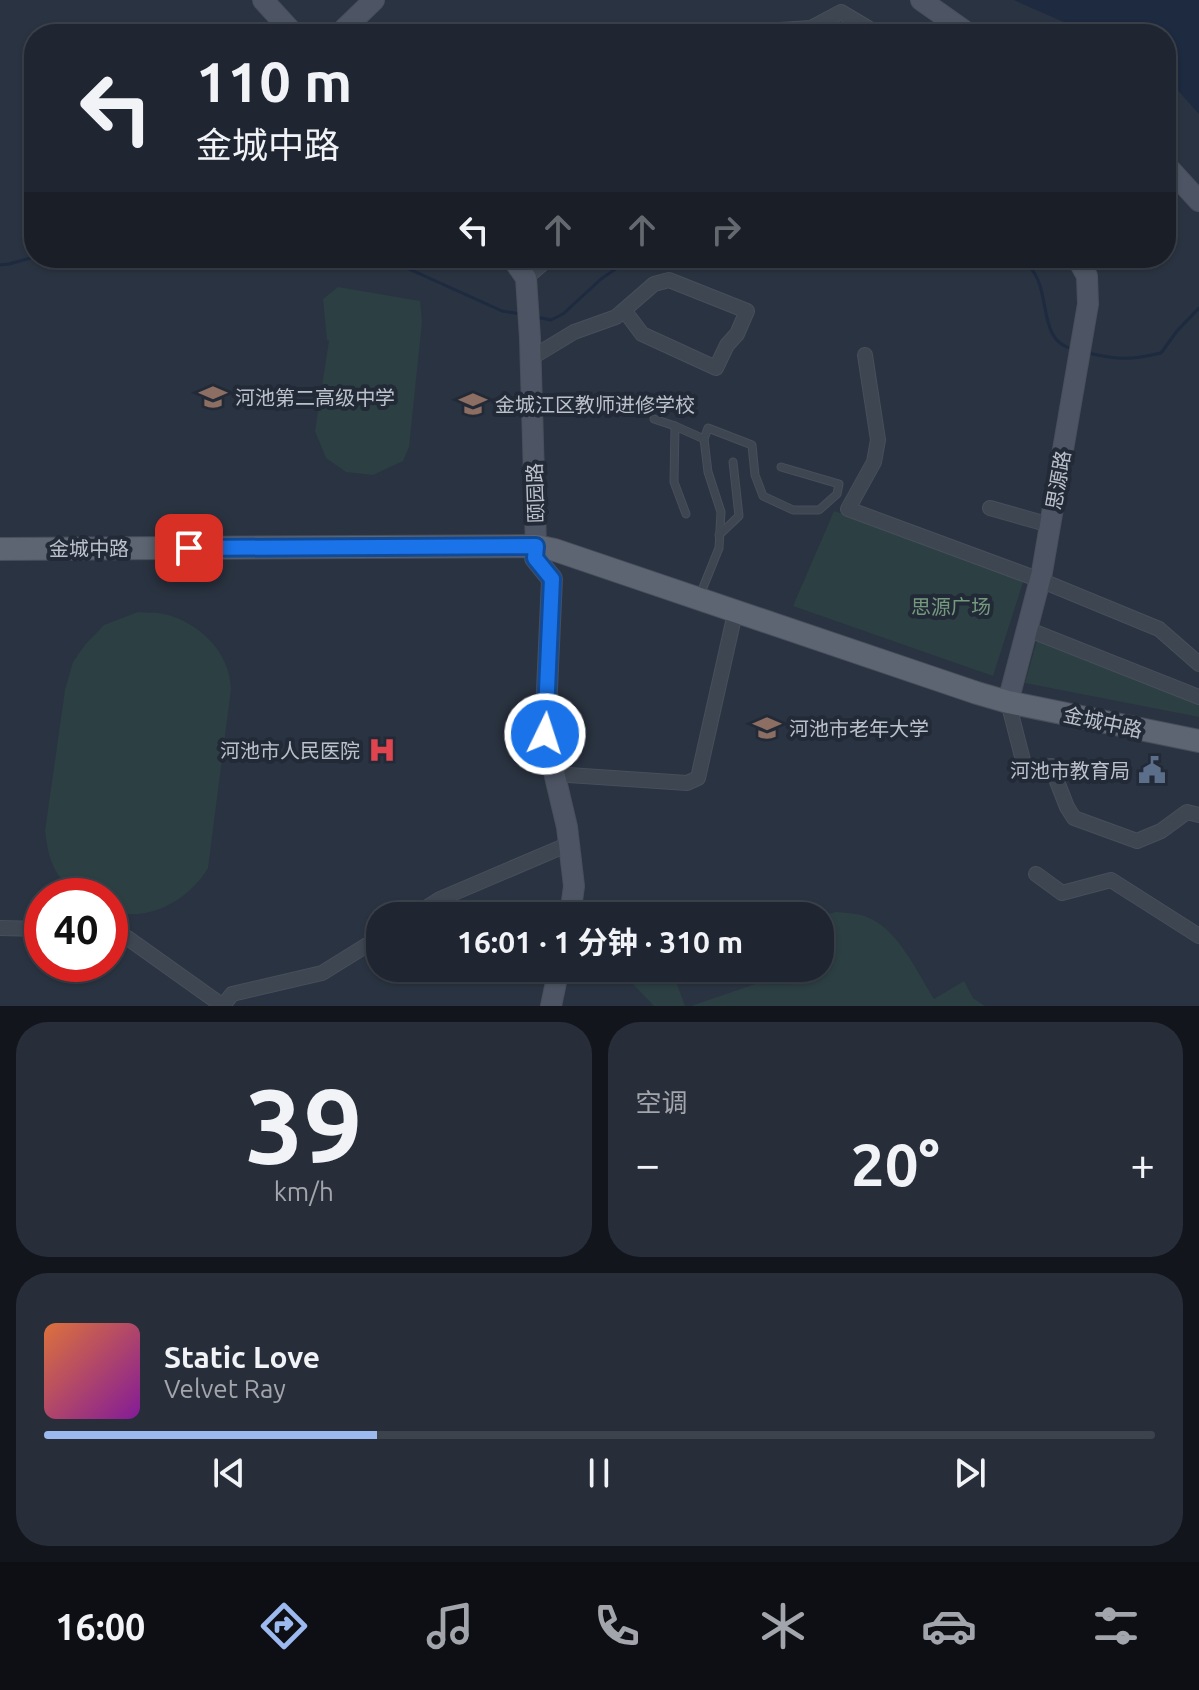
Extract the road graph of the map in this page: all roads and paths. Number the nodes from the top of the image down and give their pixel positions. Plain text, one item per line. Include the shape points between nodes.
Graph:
1 (263, 0) edge
2 (921, 0) edge
3 (369, 2) edge
4 (285, 24) edge
5 (348, 24) edge
6 (818, 24) edge
7 (861, 24) edge
8 (950, 24) edge
9 (1176, 176) edge
10 (1199, 201) edge
11 (521, 268) edge
12 (538, 268) edge
13 (1083, 268) edge
14 (526, 278) junction
15 (624, 310) junction
16 (531, 348) junction
17 (865, 355) dead end
18 (654, 419) dead end
19 (675, 426) junction
20 (704, 439) junction
21 (733, 462) dead end
22 (781, 467) dead end
23 (990, 508) dead end
24 (686, 514) dead end
25 (1050, 525) junction
26 (719, 535) junction
27 (0, 549) edge
28 (536, 552) junction
29 (0, 561) edge
30 (1040, 580) junction
31 (696, 603) junction
32 (733, 622) junction
33 (1027, 629) junction
34 (1199, 664) edge
35 (1199, 697) edge
36 (1008, 702) junction
37 (1199, 741) edge
38 (554, 774) junction
39 (1199, 815) edge
40 (569, 844) junction
41 (1036, 874) dead end
42 (435, 902) edge
43 (572, 902) edge
44 (0, 928) edge
45 (24, 929) edge
46 (1199, 936) edge
47 (128, 938) edge
48 (366, 946) edge
49 (556, 982) edge
50 (551, 1006) edge

1 - 4 street
2 - 8 street
3 - 5 street
6 - 7 street via 841,12
9 - 10 street
11 - 14 street
12 - 14 street
13 - 25 street, 思源路 via 1088,304
14 - 16 street, 颐园路
15 - 15 street via 654,284 669,280 747,311 716,368 642,334
15 - 16 street
16 - 28 street, 颐园路
17 - 30 street via 878,440 874,462 848,509
18 - 19 lane
19 - 20 lane
19 - 24 lane via 674,482
20 - 22 lane via 708,428 752,445 763,496 793,510 819,510 837,494 839,484
20 - 26 lane via 721,512
21 - 26 lane via 739,516
23 - 25 street
25 - 30 street, 思源路
26 - 31 lane via 719,548
27 - 28 main road, 金城中路
28 - 29 main road, 金城中路
28 - 31 main road, 金城中路 via 555,550
28 - 38 street, 颐园路 via 552,579 545,734
30 - 33 street, 思源路
30 - 34 street via 1159,629
31 - 32 main road
31 - 36 main road
32 - 36 main road via 972,707
32 - 38 street via 698,778 687,783
33 - 35 street
33 - 36 street, 思源路
36 - 37 main road, 金城中路
36 - 39 street via 1025,768 1051,766 1074,818 1137,841 1187,812
38 - 40 street, 颐园路
40 - 42 street
40 - 43 street, 颐园路
41 - 46 street via 1062,893 1111,880
44 - 45 street
47 - 48 street via 223,1006 232,994 322,973
49 - 50 street

